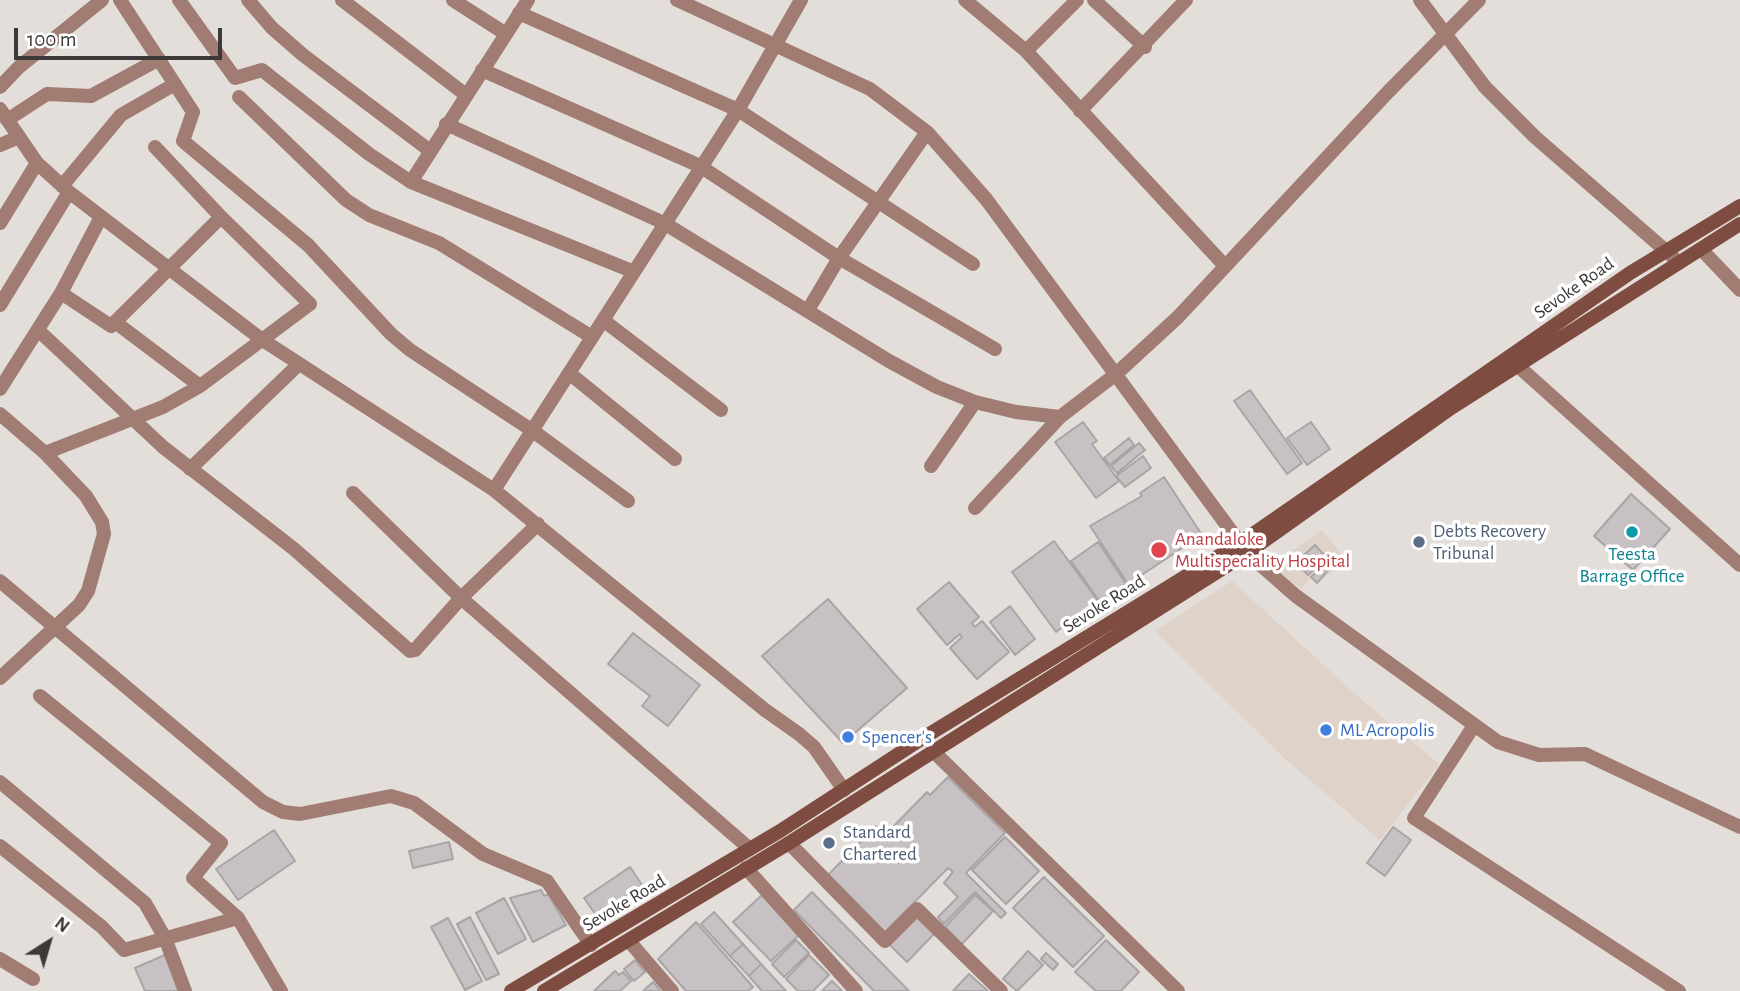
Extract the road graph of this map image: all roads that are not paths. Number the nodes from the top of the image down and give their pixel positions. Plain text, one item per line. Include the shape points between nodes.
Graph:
1 (102, 0) edge
2 (120, 0) edge
3 (180, 0) edge
4 (248, 0) edge
5 (342, 0) edge
6 (453, 0) edge
7 (528, 0) edge
8 (677, 0) edge
9 (801, 0) edge
10 (965, 0) edge
11 (1077, 0) edge
12 (1094, 0) edge
13 (1186, 0) edge
14 (1420, 0) edge
15 (1479, 0) edge
16 (519, 13) junction
17 (1444, 32) junction
18 (506, 34) junction
19 (778, 45) junction
20 (1144, 47) junction
21 (1026, 51) junction
22 (159, 59) junction
23 (482, 70) junction
24 (175, 84) junction
25 (0, 87) edge
26 (466, 95) junction
27 (239, 97) dead end
28 (738, 110) junction
29 (1080, 111) junction
30 (4, 114) edge
31 (446, 124) junction
32 (926, 132) junction
33 (19, 137) junction
34 (0, 145) edge
35 (155, 147) dead end
36 (429, 150) junction
37 (37, 163) junction
38 (700, 166) junction
39 (411, 182) junction
40 (65, 189) junction
41 (878, 201) junction
42 (1740, 206) edge
43 (101, 217) junction
44 (221, 217) junction
45 (0, 223) edge
46 (664, 223) junction
47 (1740, 224) edge
48 (1700, 249) junction
49 (1665, 251) junction
50 (839, 258) junction
51 (1679, 262) junction
52 (973, 264) dead end
53 (1226, 266) junction
54 (172, 268) junction
55 (632, 271) junction
56 (1740, 290) edge
57 (61, 293) junction
58 (0, 305) edge
59 (808, 310) junction
60 (603, 320) junction
61 (115, 322) junction
62 (38, 330) junction
63 (592, 337) junction
64 (261, 339) junction
65 (995, 349) dead end
66 (299, 364) junction
67 (1518, 366) junction
68 (569, 373) junction
69 (1116, 374) junction
70 (200, 386) junction
71 (0, 389) edge
72 (975, 402) junction
73 (721, 410) dead end
74 (0, 414) edge
75 (1060, 417) junction
76 (132, 419) junction
77 (533, 431) junction
78 (45, 453) junction
79 (676, 459) dead end
80 (931, 466) dead end
81 (190, 469) junction
82 (494, 490) junction
83 (353, 493) dead end
84 (628, 501) dead end
85 (975, 508) dead end
86 (538, 524) junction
87 (1243, 548) junction
88 (1740, 565) edge
89 (0, 581) edge
90 (461, 598) junction
91 (58, 628) junction
92 (0, 678) edge
93 (40, 695) dead end
94 (957, 726) junction
95 (1473, 727) junction
96 (923, 738) junction
97 (934, 752) junction
98 (0, 782) edge
99 (845, 790) junction
100 (1740, 827) edge
101 (789, 843) junction
102 (0, 846) edge
103 (750, 849) junction
104 (746, 868) junction
105 (239, 918) junction
106 (619, 930) junction
107 (164, 939) junction
108 (629, 941) junction
109 (591, 945) junction
110 (0, 959) edge
111 (33, 979) dead end
112 (185, 991) edge
113 (281, 991) edge
114 (511, 991) edge
115 (544, 991) edge
116 (672, 991) edge
117 (856, 991) edge
118 (1001, 991) edge
119 (1178, 991) edge
120 (1679, 991) edge

1 - 25 street
2 - 22 street
3 - 39 street via 234,78 257,69 264,71
4 - 36 street via 303,55
5 - 26 street
6 - 18 street
7 - 16 street
8 - 19 street
9 - 19 street
10 - 21 street
11 - 21 street
12 - 20 street
13 - 20 street
14 - 17 street
15 - 17 street
16 - 18 street
16 - 28 street
17 - 49 street via 1485,87 1535,137
17 - 53 street
18 - 23 street
19 - 28 street
19 - 32 street via 870,89
20 - 29 street
21 - 29 street
22 - 24 street
22 - 30 street via 91,96 47,94
23 - 26 street
23 - 38 street
24 - 40 street via 121,115
24 - 77 street via 194,115 183,141 308,245 410,351
26 - 31 street
27 - 63 street via 346,200 369,215 439,243
28 - 38 street
28 - 41 street
29 - 53 street
30 - 33 street
31 - 36 street
31 - 46 street
32 - 41 street
32 - 69 street via 986,199
33 - 34 street
33 - 37 street
35 - 44 street
36 - 39 street
37 - 40 street
37 - 45 street
38 - 46 street
38 - 50 street
39 - 55 street
40 - 43 street
40 - 58 street
41 - 50 street
41 - 52 street
42 - 49 main road, Sevoke Road
43 - 54 street
43 - 57 street
44 - 54 street
44 - 64 street via 310,303
46 - 55 street
46 - 59 street
47 - 48 main road, Sevoke Road
48 - 51 main road, Sevoke Road
48 - 56 street
49 - 51 street
49 - 87 main road, Sevoke Road
50 - 59 street
50 - 65 street
51 - 67 main road, Sevoke Road
53 - 69 street
54 - 61 street
54 - 64 street
55 - 60 street
57 - 61 street via 108,325
57 - 62 street
59 - 72 street via 889,361
60 - 63 street
60 - 73 street
61 - 70 street
62 - 71 street
62 - 76 street
63 - 68 street
64 - 66 street
64 - 70 street
66 - 81 street
66 - 82 street
67 - 87 main road, Sevoke Road
67 - 88 street
68 - 77 street
68 - 79 street
69 - 75 street
69 - 87 street
70 - 76 street
72 - 75 street
72 - 80 street
74 - 78 street
75 - 85 street
76 - 78 street
76 - 81 street
77 - 82 street
77 - 84 street
78 - 91 street via 86,496 104,534 88,591
81 - 90 street via 294,549 410,651
82 - 86 street
83 - 90 street
86 - 90 street
86 - 99 street via 799,734
87 - 94 main road, Sevoke Road
87 - 95 street via 1296,596
89 - 91 street
90 - 103 street
91 - 92 street
91 - 109 street via 263,802 300,814 391,796 414,803 483,855 547,881
93 - 105 street via 221,843 193,878
94 - 96 main road, Sevoke Road
94 - 97 main road, Sevoke Road
95 - 100 street via 1525,752 1585,754
95 - 120 street via 1414,818
96 - 97 main road
96 - 99 main road, Sevoke Road
97 - 101 main road, Sevoke Road
97 - 119 street
98 - 107 street via 136,894
99 - 103 main road, Sevoke Road
101 - 104 main road, Sevoke Road
101 - 118 street via 885,941 917,909
102 - 107 street via 124,950
103 - 106 main road, Sevoke Road
104 - 108 main road, Sevoke Road
104 - 117 street
105 - 107 street
105 - 113 street
106 - 108 main road
106 - 109 main road, Sevoke Road
107 - 112 street
108 - 115 main road, Sevoke Road
108 - 116 street
109 - 114 main road, Sevoke Road
110 - 111 street

